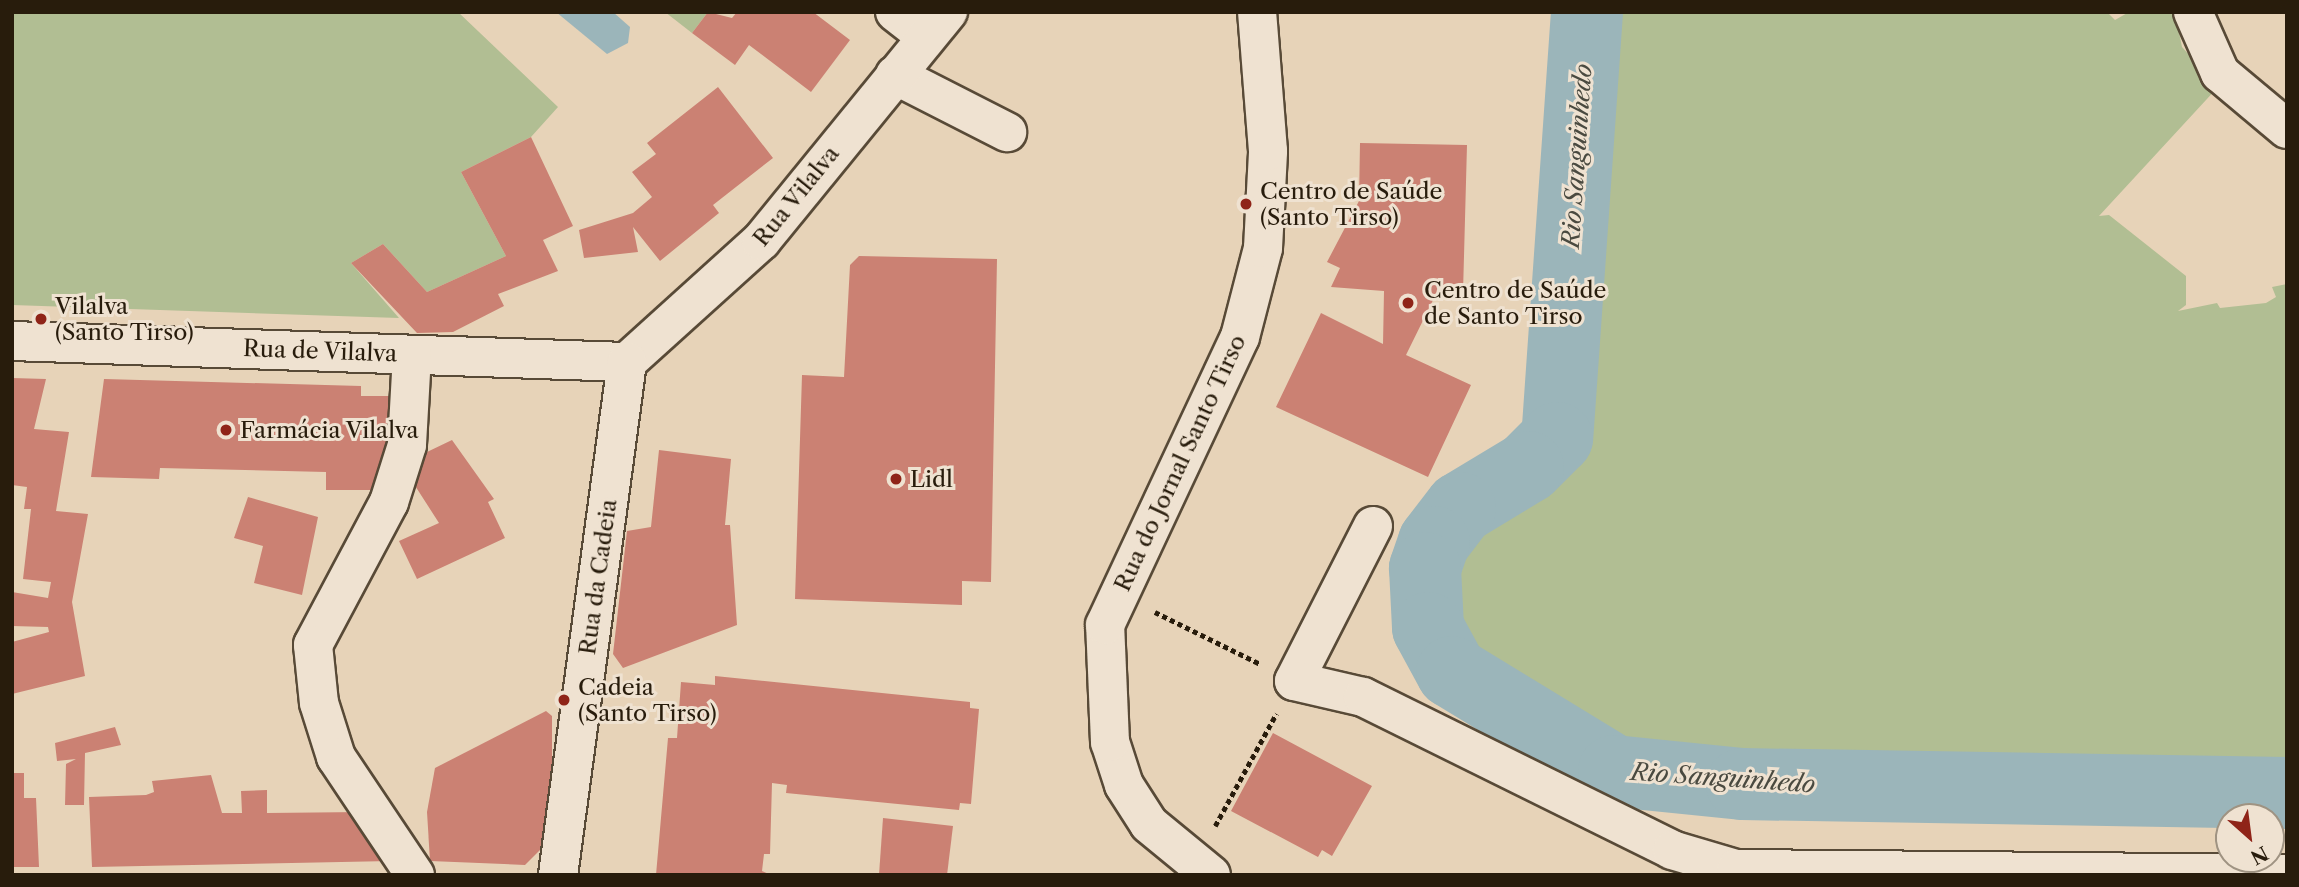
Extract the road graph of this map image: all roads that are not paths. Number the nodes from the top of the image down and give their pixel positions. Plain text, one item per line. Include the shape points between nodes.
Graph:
1 (895, 12) edge
2 (1257, 12) edge
3 (2193, 12) edge
4 (937, 24) edge
5 (895, 75) junction
6 (2287, 129) edge
7 (1007, 132) dead end
8 (12, 341) edge
9 (412, 355) junction
10 (627, 362) junction
11 (1373, 526) dead end
12 (1203, 869) edge
13 (2287, 874) edge
14 (415, 875) edge
15 (558, 875) edge

1 - 4 street
2 - 12 street, Rua do Jornal Santo Tirso via 1268,151 1263,248 1240,337 1105,625 1110,742 1124,785 1149,824
3 - 6 street via 2220,73
4 - 5 street, Rua Vilalva
5 - 7 street
5 - 10 street, Rua Vilalva via 761,241
8 - 9 street, Rua de Vilalva
9 - 10 street, Rua de Vilalva
9 - 14 street via 407,445 389,502 313,645 319,703 336,757
10 - 15 street, Rua da Cadeia
11 - 13 street via 1294,681 1363,696 1597,817 1736,869

